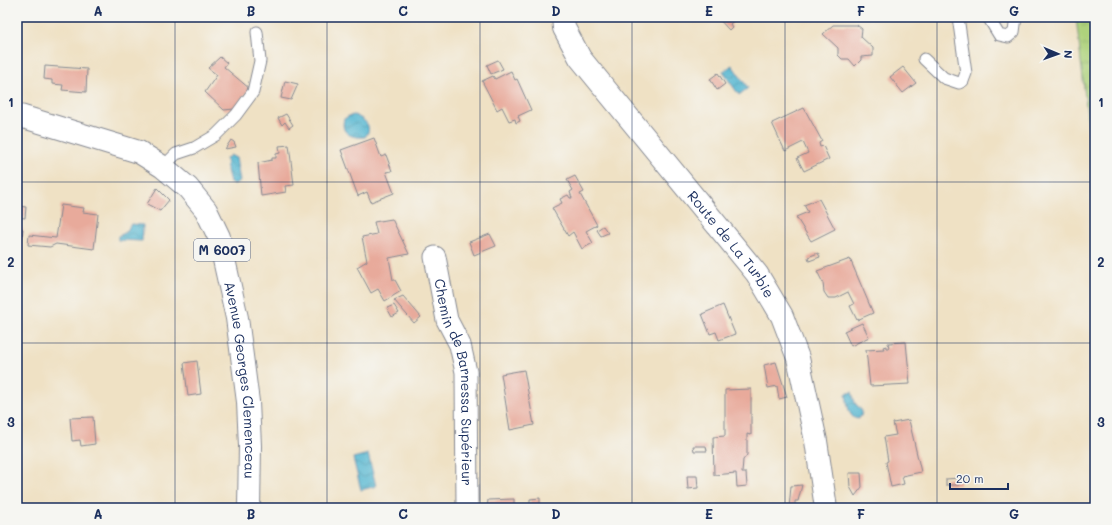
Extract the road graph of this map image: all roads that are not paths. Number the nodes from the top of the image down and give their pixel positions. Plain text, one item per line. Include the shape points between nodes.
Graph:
1 (563, 17) edge
2 (958, 17) edge
3 (988, 17) edge
4 (1016, 17) edge
5 (257, 32) dead end
6 (924, 59) dead end
7 (17, 115) edge
8 (163, 167) junction
9 (435, 257) dead end
10 (249, 508) edge
11 (467, 508) edge
12 (826, 508) edge

1 - 12 main road, Route de La Turbie via 564,28 580,58 757,274 782,316 798,358 816,441
2 - 6 lane via 966,73 964,81 960,83 944,78
3 - 4 lane via 999,35 1008,37 1014,32
5 - 8 lane via 260,61 253,92 236,115 216,135 194,148 176,154
7 - 8 main road, Avenue Georges Clemenceau / M 6007 via 139,152
8 - 10 main road, Avenue Georges Clemenceau / M 6007 via 188,188 206,210 219,237 237,318 248,402
9 - 11 street, Chemin de Barnessa Supérieur via 447,320 460,345 466,372

